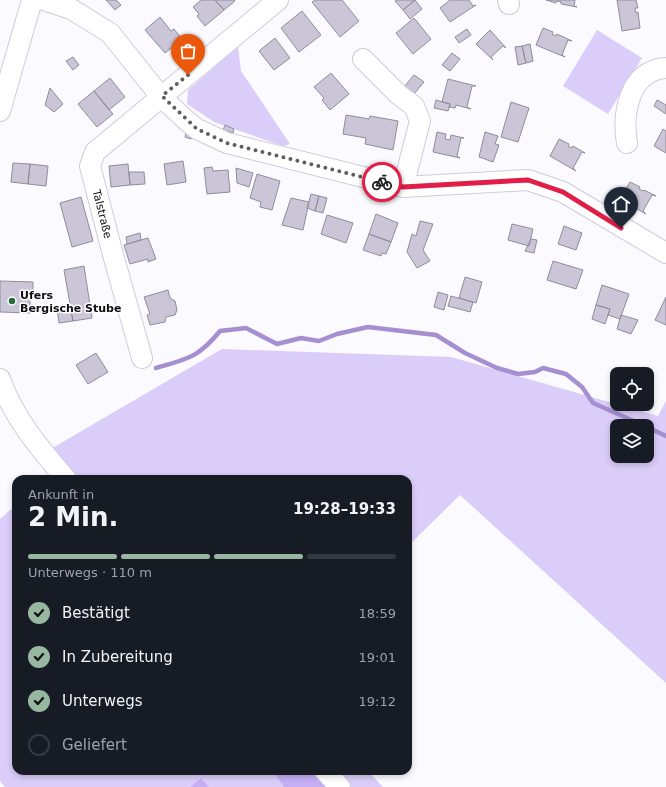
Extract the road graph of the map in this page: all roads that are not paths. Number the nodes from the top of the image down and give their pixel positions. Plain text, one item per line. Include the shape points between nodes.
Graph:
1 (32, 0) edge
2 (44, 0) edge
3 (278, 0) edge
4 (72, 5) edge
5 (363, 59) dead end
6 (666, 68) edge
7 (162, 96) junction
8 (0, 111) edge
9 (627, 143) dead end
10 (403, 187) junction
11 (666, 253) edge
12 (142, 358) dead end
13 (0, 379) edge
14 (63, 475) edge
15 (329, 775) edge
16 (340, 787) edge

1 - 8 street
2 - 4 street
3 - 7 street, Talstraße
4 - 7 street via 110,33
5 - 10 street via 399,95 414,106 420,121
6 - 9 street via 644,74 634,89 626,106
7 - 10 street via 197,129 227,143
7 - 12 street, Talstraße via 95,152 90,166
10 - 11 street via 528,180 563,192
13 - 14 street via 15,412 37,445
15 - 16 street

